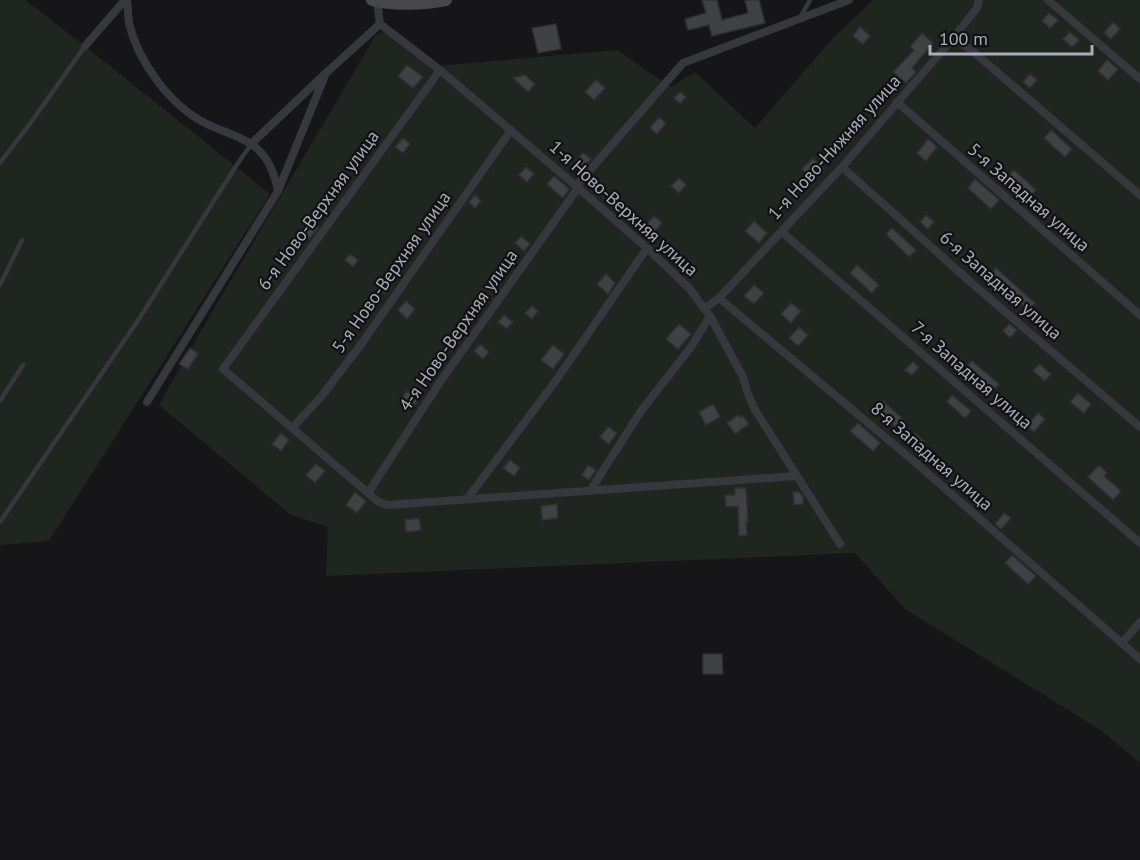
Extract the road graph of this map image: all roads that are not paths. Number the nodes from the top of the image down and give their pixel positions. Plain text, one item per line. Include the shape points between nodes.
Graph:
1 (126, 0) edge
2 (810, 0) edge
3 (979, 0) edge
4 (1047, 0) edge
5 (375, 1) edge
6 (437, 1) edge
7 (845, 1) edge
8 (800, 19) junction
9 (380, 24) junction
10 (954, 38) junction
11 (86, 46) joint
12 (440, 70) junction
13 (326, 73) junction
14 (1140, 79) edge
15 (897, 102) junction
16 (511, 130) junction
17 (252, 143) junction
18 (0, 163) edge
19 (842, 166) junction
20 (577, 187) junction
21 (278, 190) junction
22 (1140, 195) edge
23 (782, 232) junction
24 (22, 240) dead end
25 (647, 248) junction
26 (0, 285) edge
27 (719, 298) junction
28 (708, 312) junction
29 (1140, 315) edge
30 (23, 365) dead end
31 (0, 401) edge
32 (147, 402) dead end
33 (1140, 427) edge
34 (292, 428) junction
35 (797, 476) junction
36 (590, 491) junction
37 (368, 493) junction
38 (467, 499) junction
39 (0, 522) edge
40 (1140, 543) edge
41 (840, 544) dead end
42 (1140, 622) edge
43 (1122, 643) junction
44 (1140, 658) edge

1 - 11 street
1 - 17 street via 129,23 141,56 157,82 178,105 205,123
2 - 8 lane
3 - 10 street, 1-я Ново-Нижняя улица
4 - 14 street
5 - 6 main road
5 - 9 street
7 - 8 street
8 - 20 street, 4-я Ново-Верхняя улица via 683,63
9 - 12 street, 1-я Ново-Верхняя улица
9 - 13 street
10 - 15 street, 1-я Ново-Нижняя улица
10 - 22 street
11 - 18 lane
12 - 16 street, 1-я Ново-Верхняя улица
12 - 34 street, 6-я Ново-Верхняя улица via 223,369
13 - 17 street
13 - 21 street
15 - 19 street, 1-я Ново-Нижняя улица
15 - 29 street, 5-я Западная улица
16 - 20 street, 1-я Ново-Верхняя улица
16 - 34 street, 5-я Ново-Верхняя улица via 362,343
17 - 21 street via 271,168
17 - 39 lane via 140,319
19 - 23 street, 1-я Ново-Нижняя улица
19 - 33 street, 6-я Западная улица via 966,279
20 - 25 street, 1-я Ново-Верхняя улица
20 - 37 street, 4-я Ново-Верхняя улица via 440,382
21 - 32 street
23 - 27 street, 1-я Ново-Нижняя улица
23 - 40 street, 7-я Западная улица
24 - 26 lane
25 - 28 street, 1-я Ново-Верхняя улица
25 - 38 street via 557,379
27 - 28 street, 1-я Ново-Нижняя улица
27 - 43 street, 8-я Западная улица
28 - 35 street, 1-я Ново-Верхняя улица via 743,377 754,408
28 - 36 street via 691,347 641,411
30 - 31 lane
34 - 37 street
35 - 36 street
35 - 41 street, 1-я Ново-Верхняя улица
36 - 38 street
37 - 38 street via 387,505
42 - 43 street
43 - 44 street, 8-я Западная улица

